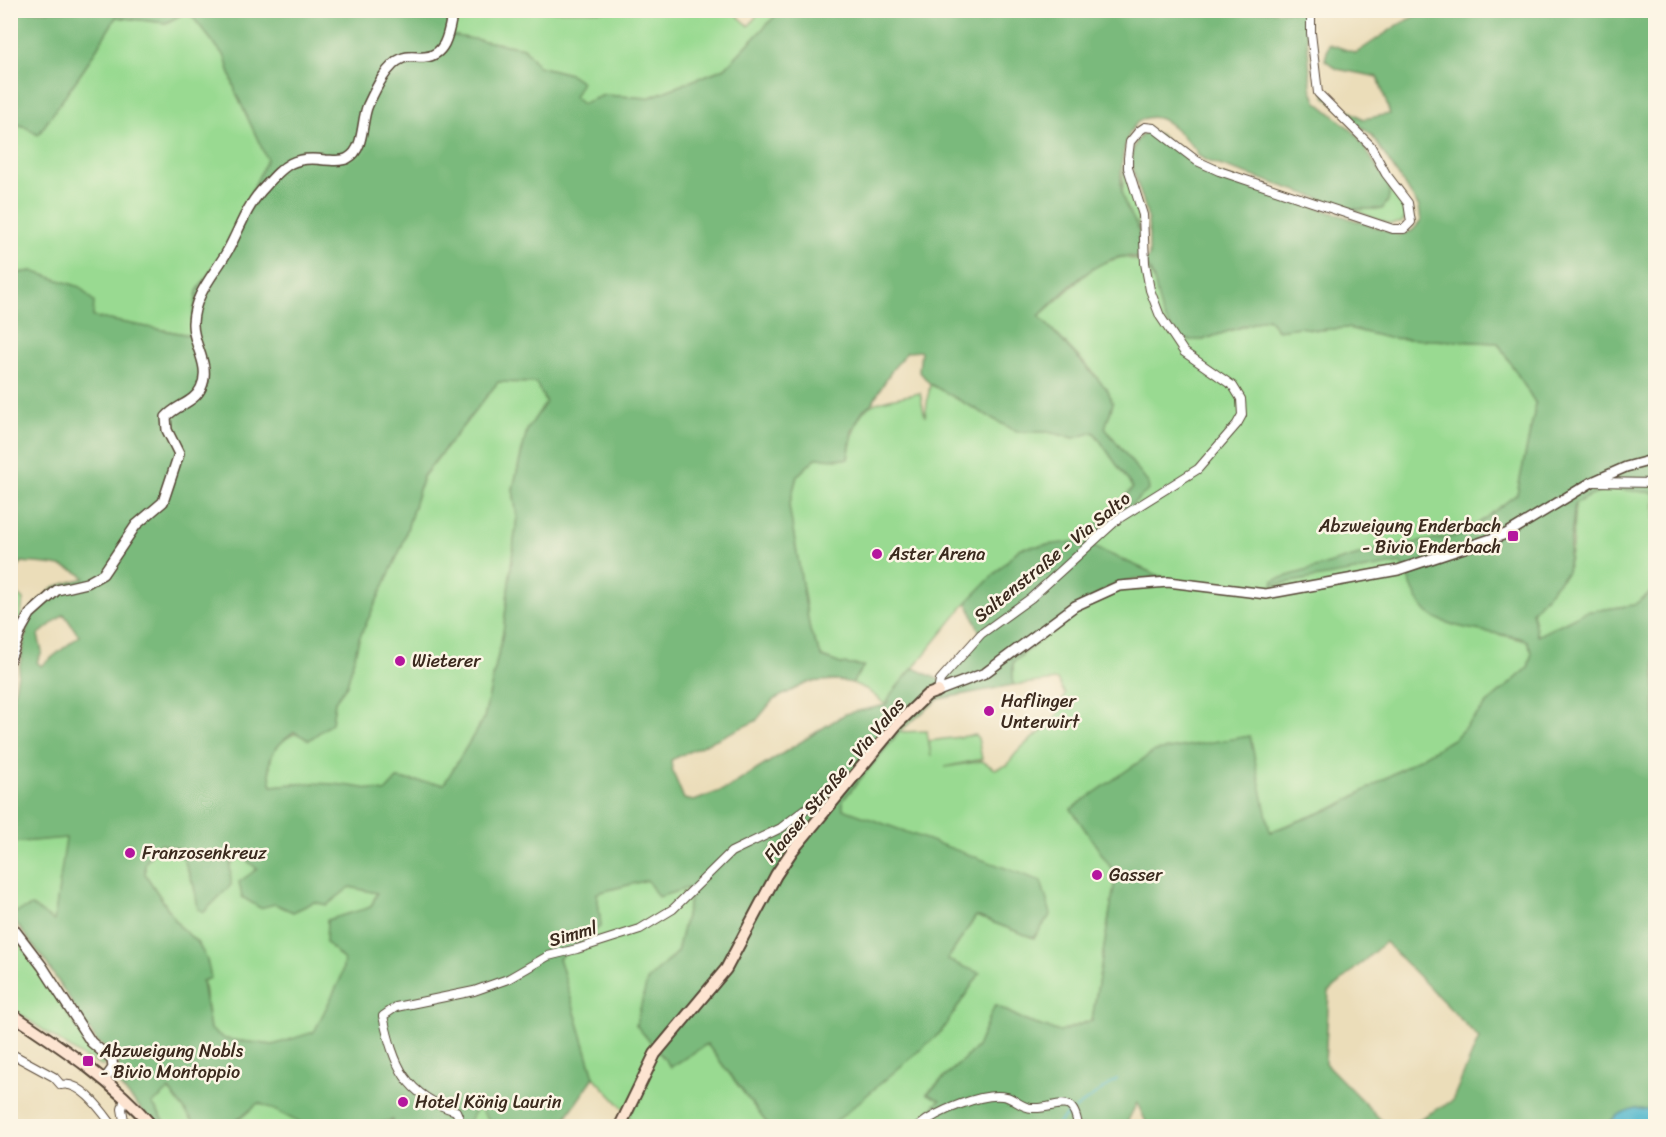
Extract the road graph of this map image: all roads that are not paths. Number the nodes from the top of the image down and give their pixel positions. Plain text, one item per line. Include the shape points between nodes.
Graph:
1 (453, 10) edge
2 (1311, 10) edge
3 (1656, 459) edge
4 (1592, 482) junction
5 (1656, 483) edge
6 (10, 659) edge
7 (938, 691) junction
8 (842, 791) junction
9 (10, 924) edge
10 (10, 1013) edge
11 (10, 1053) edge
12 (105, 1079) junction
13 (125, 1098) junction
14 (113, 1126) edge
15 (125, 1126) edge
16 (152, 1126) edge
17 (456, 1126) edge
18 (620, 1126) edge
19 (919, 1126) edge
20 (1078, 1126) edge

1 - 6 street via 447,39 439,51 428,57 403,58 387,72 367,106 358,144 351,156 344,160 296,159 255,199 195,308 193,333 202,358 204,380 195,396 166,417 167,430 178,454 166,498 136,525 103,574 87,583 57,590 30,614
2 - 7 street, Saltenstraße - Via Salto via 1318,93 1370,145 1408,203 1411,222 1404,229 1393,229 1323,207 1205,166 1154,128 1138,131 1128,148 1128,168 1143,215 1145,263 1155,304 1184,352 1233,386 1242,415 1198,469 1118,519 1031,598 981,634 940,680
3 - 4 street, Flaaser Straße - Via Valas
4 - 5 street
4 - 7 street, Flaaser Straße - Via Valas via 1506,534 1398,570 1266,594 1168,582 1119,586 1075,606 985,673
7 - 8 main road, Flaaser Straße - Via Valas via 927,695 897,724
8 - 17 street, Simml via 825,790 781,828 731,852 673,909 640,928 548,956 508,979 474,992 396,1007 383,1016 390,1046 410,1087 436,1105 456,1111
8 - 18 main road, Flaaser Straße - Via Valas via 792,850 726,969 655,1054
9 - 12 street via 91,1042 112,1060 113,1068
10 - 12 main road
11 - 14 street via 54,1077 61,1085 76,1088
12 - 13 main road
13 - 15 street
13 - 16 main road
19 - 20 street via 949,1109 998,1096 1030,1108 1062,1104 1072,1107

